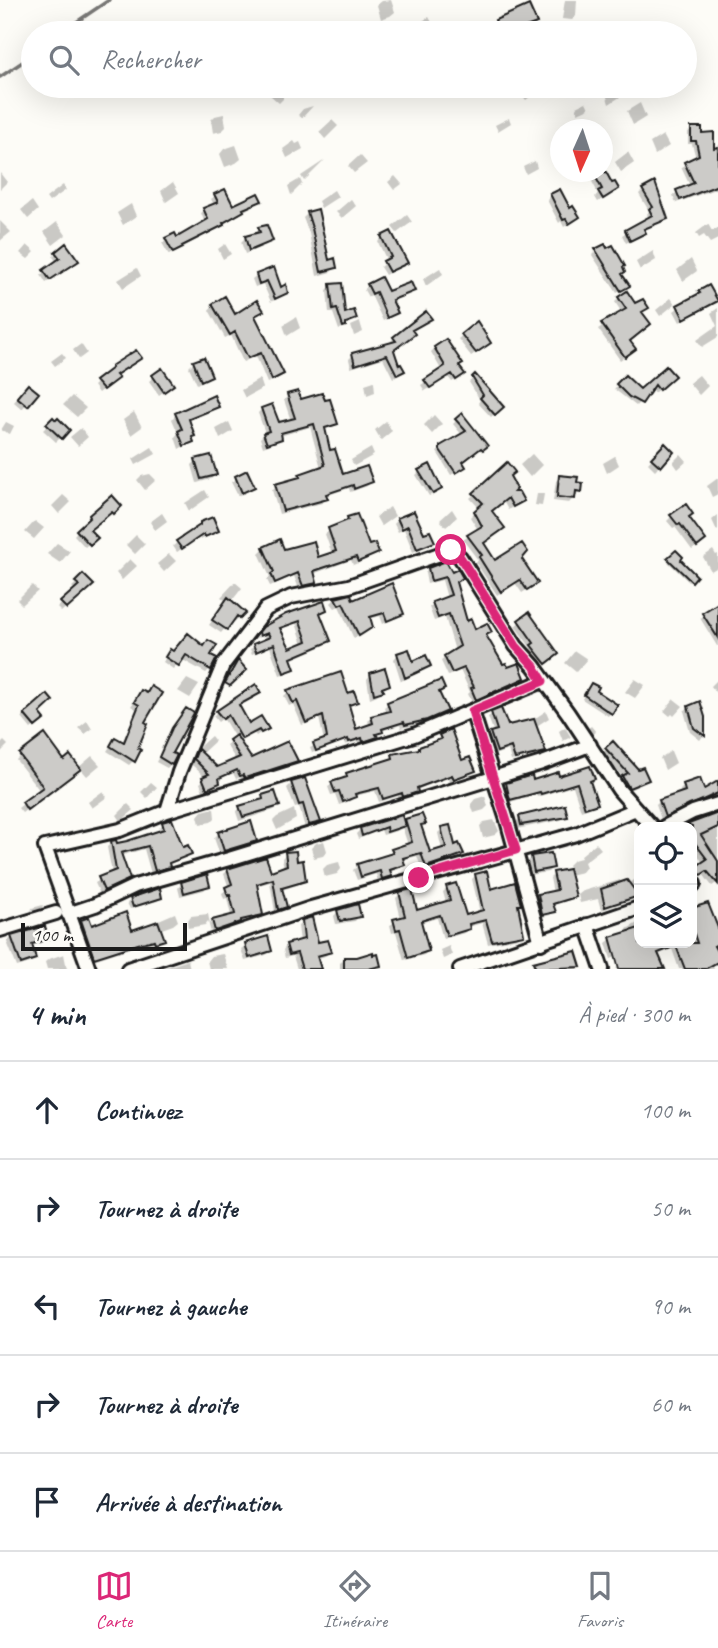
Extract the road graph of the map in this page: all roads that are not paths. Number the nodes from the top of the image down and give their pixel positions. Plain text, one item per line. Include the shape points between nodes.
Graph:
1 (543, 681) junction
2 (472, 711) junction
3 (590, 745) junction
4 (494, 777) junction
5 (718, 804) edge
6 (636, 809) junction
7 (167, 811) junction
8 (648, 822) edge
9 (674, 822) edge
10 (516, 850) junction
11 (634, 910) edge
12 (62, 913) junction
13 (587, 925) junction
14 (0, 930) edge
15 (541, 943) junction
16 (89, 969) edge
17 (128, 969) edge
18 (460, 969) edge
19 (603, 969) edge

1 - 2 street
1 - 3 street
1 - 7 street via 451,550 349,586 291,597 266,609 223,665
2 - 4 street
2 - 7 street via 414,735
3 - 4 street
3 - 6 street
4 - 10 street
4 - 12 street via 135,886 95,905
5 - 9 street
6 - 8 street
6 - 10 street via 576,834
7 - 12 street via 120,830 45,847
10 - 15 street
10 - 17 street via 311,908
11 - 13 street
12 - 14 street
12 - 16 street
13 - 15 street
13 - 19 street
15 - 18 street

